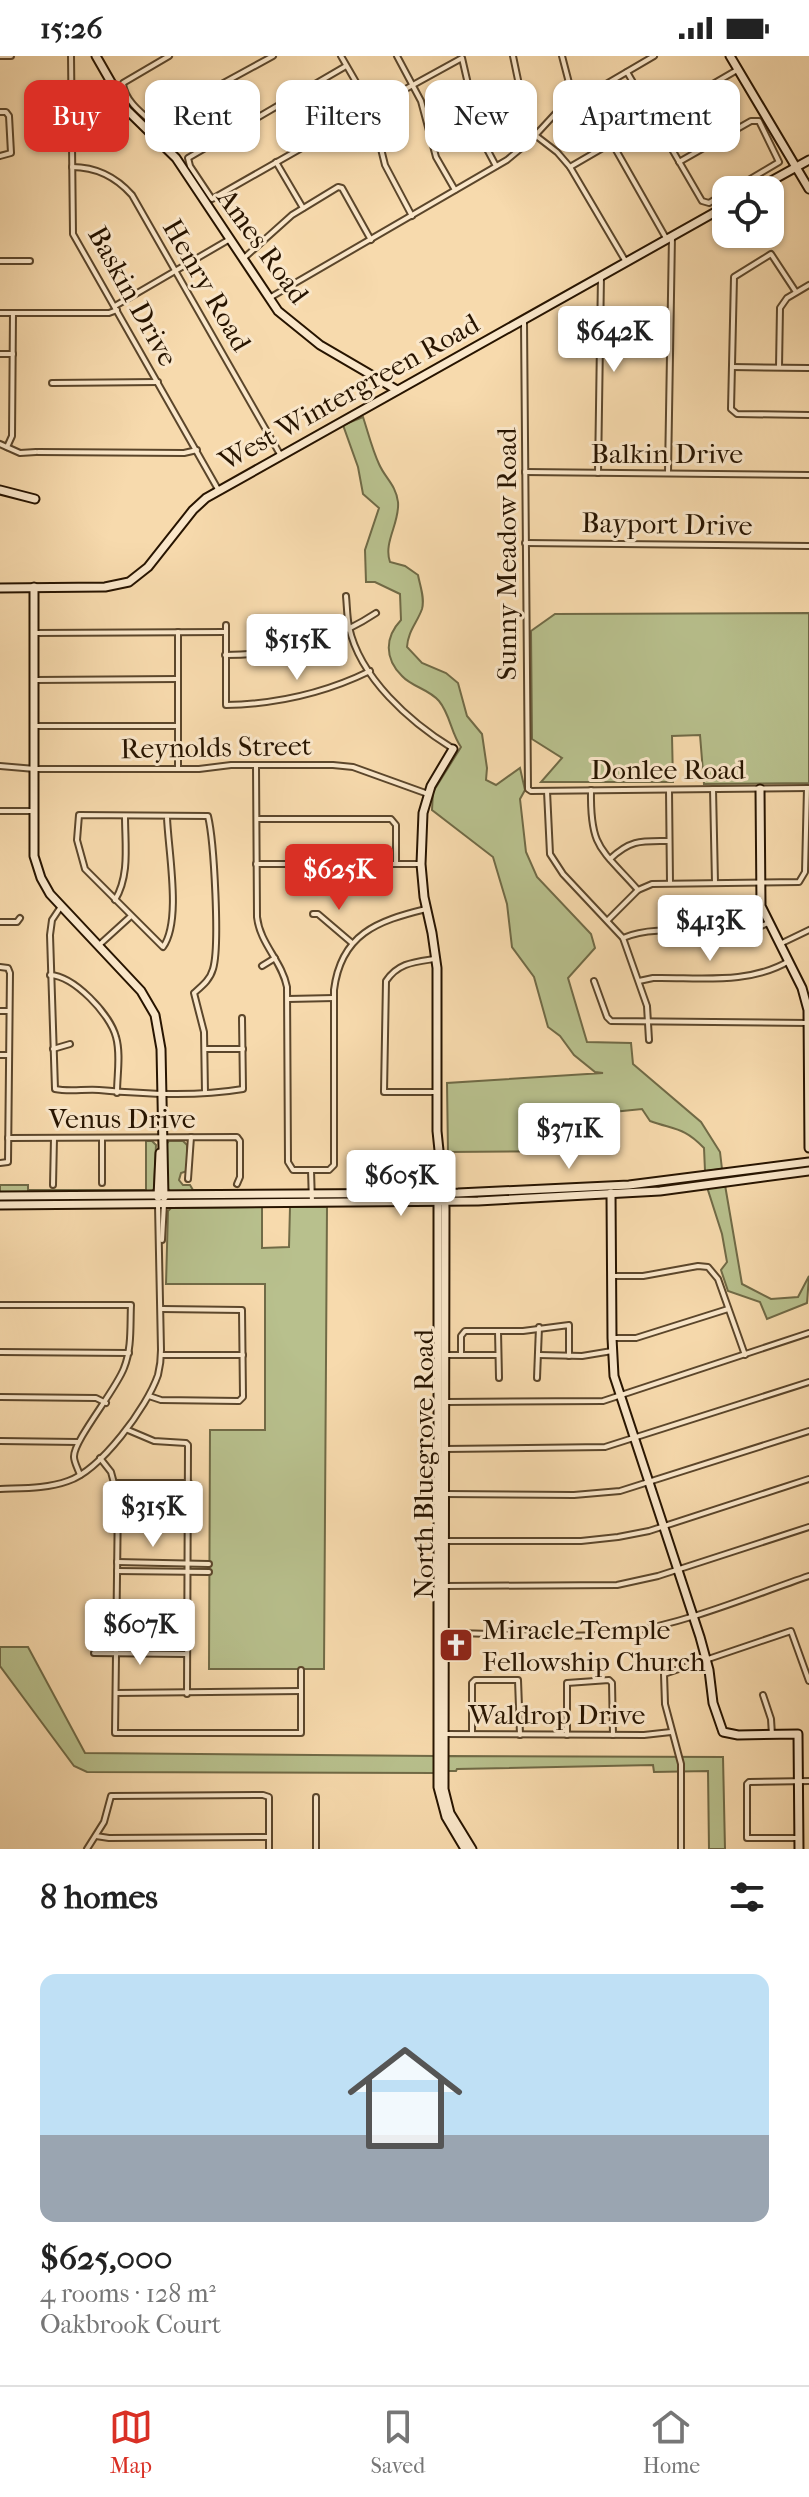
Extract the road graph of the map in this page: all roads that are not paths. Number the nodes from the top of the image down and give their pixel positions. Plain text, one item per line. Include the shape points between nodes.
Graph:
1 (0, 56) edge
2 (11, 56) edge
3 (71, 56) edge
4 (96, 56) edge
5 (169, 56) edge
6 (273, 56) edge
7 (341, 56) edge
8 (397, 56) edge
9 (513, 56) edge
10 (562, 56) edge
11 (654, 56) edge
12 (730, 56) edge
13 (346, 66) junction
14 (738, 70) junction
15 (627, 72) junction
16 (229, 80) edge
17 (322, 80) edge
18 (354, 80) edge
19 (517, 80) edge
20 (568, 80) edge
21 (613, 80) edge
22 (632, 80) edge
23 (720, 80) edge
24 (414, 84) junction
25 (409, 87) edge
26 (3, 112) edge
27 (145, 115) edge
28 (553, 116) edge
29 (537, 133) edge
30 (537, 137) edge
31 (198, 152) edge
32 (294, 152) edge
33 (382, 152) edge
34 (518, 152) edge
35 (596, 152) edge
36 (617, 152) edge
37 (673, 152) edge
38 (0, 156) edge
39 (809, 160) edge
40 (276, 162) junction
41 (679, 162) junction
42 (496, 166) junction
43 (72, 167) junction
44 (570, 167) junction
45 (795, 168) junction
46 (756, 176) edge
47 (780, 176) edge
48 (809, 189) edge
49 (455, 190) junction
50 (712, 200) edge
51 (303, 208) junction
52 (712, 214) edge
53 (412, 216) junction
54 (670, 238) junction
55 (230, 239) junction
56 (371, 240) junction
57 (243, 259) junction
58 (0, 261) edge
59 (30, 261) dead end
60 (626, 262) junction
61 (176, 271) junction
62 (601, 276) junction
63 (809, 285) edge
64 (796, 292) junction
65 (269, 298) junction
66 (116, 308) junction
67 (0, 313) edge
68 (13, 313) junction
69 (524, 318) junction
70 (0, 354) edge
71 (13, 354) junction
72 (732, 367) junction
73 (779, 367) junction
74 (809, 368) edge
75 (158, 382) junction
76 (52, 383) dead end
77 (397, 390) junction
78 (809, 415) edge
79 (0, 444) edge
80 (7, 447) junction
81 (197, 450) junction
82 (281, 456) junction
83 (525, 472) junction
84 (598, 473) junction
85 (668, 473) junction
86 (809, 475) edge
87 (0, 490) edge
88 (219, 491) junction
89 (35, 499) dead end
90 (525, 543) junction
91 (809, 546) edge
92 (34, 587) junction
93 (0, 588) edge
94 (346, 596) dead end
95 (376, 613) dead end
96 (226, 625) dead end
97 (349, 628) junction
98 (178, 632) junction
99 (225, 632) junction
100 (35, 633) junction
101 (225, 655) junction
102 (370, 671) junction
103 (178, 679) junction
104 (35, 680) junction
105 (35, 726) junction
106 (178, 726) junction
107 (453, 749) joint
108 (256, 765) junction
109 (0, 766) edge
110 (35, 769) junction
111 (178, 769) junction
112 (808, 788) edge
113 (528, 789) joint
114 (669, 789) junction
115 (713, 789) junction
116 (760, 789) junction
117 (547, 790) junction
118 (591, 790) junction
119 (429, 794) junction
120 (0, 811) edge
121 (35, 811) junction
122 (125, 816) junction
123 (167, 817) junction
124 (256, 819) junction
125 (669, 841) junction
126 (610, 859) junction
127 (256, 864) junction
128 (396, 864) junction
129 (421, 864) junction
130 (670, 883) junction
131 (715, 883) junction
132 (761, 883) junction
133 (638, 890) junction
134 (115, 900) junction
135 (61, 907) junction
136 (426, 909) junction
137 (313, 914) dead end
138 (131, 916) junction
139 (20, 918) dead end
140 (608, 920) junction
141 (0, 922) edge
142 (768, 923) junction
143 (809, 930) edge
144 (623, 938) junction
145 (352, 943) junction
146 (780, 944) junction
147 (98, 946) junction
148 (275, 958) junction
149 (436, 958) junction
150 (789, 961) junction
151 (262, 966) dead end
152 (0, 967) edge
153 (50, 975) junction
154 (594, 981) dead end
155 (638, 981) junction
156 (334, 998) junction
157 (287, 999) junction
158 (0, 1011) edge
159 (9, 1011) junction
160 (242, 1018) dead end
161 (648, 1022) junction
162 (808, 1023) edge
163 (649, 1040) dead end
164 (70, 1044) dead end
165 (53, 1049) junction
166 (205, 1049) junction
167 (243, 1049) junction
168 (0, 1055) edge
169 (9, 1055) junction
170 (437, 1092) junction
171 (117, 1093) junction
172 (205, 1093) junction
173 (161, 1094) junction
174 (0, 1098) edge
175 (8, 1098) junction
176 (191, 1137) junction
177 (8, 1138) junction
178 (54, 1138) junction
179 (102, 1138) junction
180 (161, 1138) junction
181 (809, 1148) edge
182 (809, 1162) edge
183 (0, 1163) edge
184 (311, 1170) junction
185 (809, 1171) edge
186 (748, 1174) junction
187 (188, 1179) dead end
188 (102, 1183) dead end
189 (237, 1184) dead end
190 (53, 1185) dead end
191 (509, 1190) junction
192 (611, 1190) junction
193 (0, 1196) edge
194 (312, 1198) junction
195 (442, 1198) junction
196 (96, 1200) junction
197 (161, 1200) junction
198 (510, 1200) junction
199 (0, 1205) edge
200 (442, 1269) junction
201 (611, 1276) junction
202 (0, 1305) edge
203 (162, 1309) junction
204 (728, 1309) junction
205 (539, 1327) junction
206 (498, 1331) junction
207 (809, 1333) edge
208 (612, 1338) junction
209 (612, 1351) junction
210 (0, 1352) edge
211 (129, 1353) junction
212 (161, 1355) junction
213 (243, 1355) junction
214 (445, 1355) junction
215 (461, 1355) junction
216 (498, 1355) junction
217 (539, 1355) junction
218 (745, 1355) junction
219 (569, 1356) junction
220 (499, 1378) dead end
221 (537, 1378) dead end
222 (809, 1382) edge
223 (149, 1396) junction
224 (622, 1396) junction
225 (0, 1397) edge
226 (442, 1402) junction
227 (106, 1403) junction
228 (127, 1429) junction
229 (809, 1431) edge
230 (635, 1439) junction
231 (0, 1441) edge
232 (78, 1442) junction
233 (442, 1449) junction
234 (100, 1458) junction
235 (80, 1475) junction
236 (809, 1479) edge
237 (115, 1483) junction
238 (189, 1483) junction
239 (650, 1483) junction
240 (0, 1489) edge
241 (442, 1494) junction
242 (118, 1523) junction
243 (189, 1523) junction
244 (664, 1526) junction
245 (809, 1527) edge
246 (442, 1541) junction
247 (117, 1562) junction
248 (188, 1563) junction
249 (209, 1564) dead end
250 (678, 1570) junction
251 (117, 1571) junction
252 (188, 1572) junction
253 (209, 1572) dead end
254 (809, 1576) edge
255 (441, 1586) junction
256 (117, 1612) junction
257 (188, 1613) junction
258 (693, 1616) junction
259 (441, 1633) junction
260 (94, 1653) dead end
261 (116, 1653) junction
262 (187, 1654) junction
263 (707, 1660) junction
264 (301, 1670) dead end
265 (809, 1681) edge
266 (301, 1691) junction
267 (116, 1693) junction
268 (187, 1694) junction
269 (763, 1695) dead end
270 (671, 1732) junction
271 (444, 1734) junction
272 (472, 1734) junction
273 (798, 1734) junction
274 (809, 1734) edge
275 (520, 1735) junction
276 (567, 1735) junction
277 (613, 1735) junction
278 (772, 1735) junction
279 (798, 1781) junction
280 (809, 1781) edge
281 (316, 1797) dead end
282 (453, 1825) junction
283 (96, 1836) junction
284 (269, 1837) junction
285 (799, 1838) junction
286 (87, 1849) edge
287 (269, 1849) edge
288 (316, 1849) edge
289 (465, 1849) edge
290 (472, 1849) edge
291 (681, 1849) edge
292 (799, 1849) edge

1 - 2 street
3 - 43 street, Baskin Drive
4 - 55 main road, Ames Road via 127,110 176,158
5 - 27 street via 123,83
6 - 16 street
7 - 13 street
8 - 24 street
9 - 19 street
10 - 20 street
11 - 15 street
12 - 14 main road
13 - 17 street
13 - 18 street
14 - 23 street
14 - 45 main road
15 - 21 street
15 - 22 street
24 - 25 street
24 - 42 street via 462,58 474,118
24 - 49 street via 436,157
26 - 38 street via 9,116 11,153
28 - 29 street
30 - 44 street
31 - 40 street via 188,158 190,166 212,199
32 - 40 street
33 - 53 street
34 - 42 street
35 - 44 street
36 - 54 street
37 - 41 street
39 - 45 main road
40 - 51 street
41 - 46 street via 759,121 779,162
41 - 50 street via 699,198 705,203
42 - 49 street
43 - 61 street, Henry Road via 103,173 129,191
43 - 66 street, Baskin Drive via 73,234
44 - 60 street
45 - 47 main road
45 - 48 main road
49 - 53 street
51 - 56 street via 340,187
51 - 57 street
52 - 54 main road, West Wintergreen Road
53 - 56 street
54 - 60 main road, West Wintergreen Road
54 - 85 street
55 - 57 main road, Ames Road
55 - 61 street
56 - 65 street
57 - 65 main road, Ames Road
58 - 59 street
60 - 62 main road, West Wintergreen Road
61 - 66 street
61 - 82 street, Henry Road
62 - 69 main road, West Wintergreen Road
62 - 84 street
63 - 64 street
64 - 72 street via 772,254 737,273 732,285
64 - 73 street via 780,308
65 - 77 main road, Ames Road via 308,337
66 - 68 street via 109,313
66 - 75 street, Baskin Drive
67 - 68 street
68 - 71 street
69 - 77 main road, West Wintergreen Road
69 - 83 street, Sunny Meadow Road
70 - 71 street
71 - 80 street via 12,436
72 - 73 street
72 - 78 street via 734,414
73 - 74 street
75 - 76 street
75 - 81 street, Baskin Drive
77 - 82 main road, West Wintergreen Road
79 - 80 street
80 - 81 street via 20,453
81 - 88 street, Baskin Drive
82 - 88 main road, West Wintergreen Road
83 - 84 street, Balkin Drive
83 - 90 street, Sunny Meadow Road
84 - 85 street, Balkin Drive
85 - 86 street, Balkin Drive
87 - 89 main road
88 - 92 main road, West Wintergreen Road via 193,510 148,567 129,582
90 - 91 street, Bayport Drive
90 - 113 street, Sunny Meadow Road
92 - 93 main road, West Wintergreen Road
92 - 100 main road
94 - 97 street
95 - 97 street
96 - 99 street
97 - 101 street via 285,651
97 - 102 street
98 - 99 street
98 - 100 street
98 - 103 street
99 - 101 street
100 - 104 main road
101 - 102 street via 226,705 284,700 340,686
102 - 107 street via 391,698
103 - 104 street
103 - 106 street
104 - 105 main road
105 - 106 street
105 - 110 main road
106 - 111 street
107 - 119 main road
108 - 111 street, Reynolds Street
108 - 119 street, Reynolds Street via 346,766
108 - 124 street
109 - 110 street, Reynolds Street
110 - 111 street, Reynolds Street
110 - 121 main road
112 - 116 street, Donlee Road
112 - 132 street via 804,876 796,882
113 - 117 street, Donlee Road
114 - 115 street, Donlee Road
114 - 118 street, Donlee Road
114 - 125 street
115 - 116 street, Donlee Road
115 - 131 street
116 - 132 main road
117 - 118 street, Donlee Road
117 - 140 street via 554,861
118 - 126 street via 593,834
119 - 129 main road, North Bluegrove Road
120 - 121 street
121 - 135 main road via 34,856 45,886
122 - 123 street
122 - 134 street via 125,875
122 - 134 street via 79,815 77,840 83,864
123 - 138 street via 172,918 163,947
123 - 166 street via 208,816 215,963 209,980 194,993
124 - 127 street
124 - 128 street via 391,819 396,825
125 - 126 street via 634,842
125 - 130 street
126 - 133 street
127 - 128 street
127 - 148 street via 258,926
128 - 129 street
129 - 136 main road, North Bluegrove Road
130 - 131 street
130 - 133 street
131 - 132 street
132 - 142 main road
133 - 140 street
134 - 138 street
135 - 147 main road
135 - 153 street via 50,927
136 - 145 street via 382,921
136 - 149 main road, North Bluegrove Road
137 - 145 street
138 - 147 street
139 - 141 street
140 - 144 street
142 - 144 street via 747,931 649,931
142 - 146 main road
143 - 146 street
144 - 155 street
145 - 156 street
146 - 150 main road
147 - 173 main road via 153,1010 160,1037
148 - 151 street
148 - 157 street via 286,980
149 - 170 main road, North Bluegrove Road
149 - 170 street via 405,964 386,981 384,1092
150 - 155 street via 751,976
150 - 162 main road via 803,982
152 - 159 street via 10,973
153 - 165 street
153 - 171 street via 76,986 115,1032
154 - 161 street via 609,1021
155 - 161 street
156 - 157 street
156 - 184 street via 335,1161 331,1169
157 - 184 street via 288,1162 293,1170
158 - 159 street
159 - 169 street
160 - 167 street
161 - 162 street
161 - 163 street
162 - 181 main road
164 - 165 street
165 - 171 street via 55,1089
166 - 167 street
166 - 172 street
167 - 172 street via 240,1090
168 - 169 street
169 - 175 street
170 - 195 main road, North Bluegrove Road
171 - 173 street
172 - 173 street
173 - 180 main road
174 - 175 street
175 - 177 street
176 - 180 street, Venus Drive
176 - 187 street
176 - 189 street, Venus Drive via 237,1137
177 - 178 street, Venus Drive
177 - 183 street via 8,1162
178 - 179 street, Venus Drive
178 - 190 street
179 - 180 street, Venus Drive
179 - 188 street
180 - 197 main road
182 - 186 main road
184 - 194 street
185 - 186 main road
186 - 192 main road via 660,1191
191 - 192 main road
191 - 195 main road
191 - 198 main road
192 - 198 main road
192 - 201 main road
193 - 196 main road
194 - 195 main road
194 - 197 main road
195 - 198 main road
195 - 200 main road, North Bluegrove Road
196 - 197 main road
196 - 199 main road
197 - 203 street
200 - 214 main road, North Bluegrove Road
200 - 226 main road, North Bluegrove Road
201 - 204 street via 704,1266 715,1272
201 - 208 main road
202 - 211 street via 131,1305
203 - 212 street
203 - 213 street via 237,1309 243,1314
204 - 208 street via 636,1338
204 - 218 street
205 - 206 street
205 - 217 street
205 - 219 street via 569,1325
206 - 215 street via 463,1332
206 - 216 street
207 - 218 street
208 - 209 main road
209 - 219 street
209 - 224 main road
210 - 211 street
211 - 227 street
212 - 213 street
212 - 223 street
213 - 223 street via 239,1401
214 - 215 street
214 - 226 main road, North Bluegrove Road
215 - 216 street
216 - 220 street
217 - 219 street
217 - 221 street
218 - 224 street
222 - 230 street
223 - 228 street
224 - 226 street via 587,1402
224 - 230 main road
225 - 227 street via 96,1398
226 - 233 main road, North Bluegrove Road
227 - 232 street
228 - 234 street
228 - 238 street via 145,1439 186,1443
229 - 239 street
230 - 233 street via 588,1449
230 - 239 main road
231 - 232 street
232 - 235 street via 74,1457
233 - 241 main road, North Bluegrove Road
234 - 235 street
234 - 237 street
235 - 240 street via 40,1487
236 - 244 street
237 - 238 street
237 - 242 street
238 - 243 street
239 - 241 street via 597,1494
239 - 244 main road
241 - 246 main road, North Bluegrove Road
242 - 243 street
242 - 247 street
243 - 248 street
244 - 246 street via 592,1540
244 - 250 main road
245 - 250 street
246 - 255 main road, North Bluegrove Road
247 - 248 street
247 - 251 street
248 - 249 street
248 - 252 street
250 - 255 street via 607,1586
250 - 258 main road
251 - 252 street
251 - 256 street
252 - 253 street
252 - 257 street
254 - 258 street
255 - 259 main road, North Bluegrove Road
256 - 257 street
256 - 261 street
257 - 262 street
258 - 259 street via 615,1633
258 - 263 main road
259 - 271 main road, North Bluegrove Road
259 - 282 main road, North Bluegrove Road via 438,1787
260 - 261 street
261 - 262 street
261 - 267 street
262 - 268 street
263 - 265 street via 791,1631
263 - 270 street via 664,1674
263 - 278 main road via 723,1732
264 - 266 street
266 - 267 street via 301,1733 115,1733
266 - 268 street
267 - 268 street
269 - 278 street
270 - 277 street, Waldrop Drive
270 - 291 street via 681,1764
271 - 272 street, Waldrop Drive
271 - 282 main road, North Bluegrove Road via 444,1789
272 - 275 street, Waldrop Drive
272 - 275 street via 472,1683 518,1680
273 - 274 street
273 - 278 main road
273 - 279 main road
275 - 276 street, Waldrop Drive
276 - 277 street, Waldrop Drive
276 - 277 street via 568,1681 612,1681
279 - 280 street
279 - 285 main road
279 - 285 street via 749,1782 747,1838
281 - 288 street
282 - 289 main road, North Bluegrove Road
282 - 290 main road, North Bluegrove Road
283 - 284 street
283 - 284 street via 111,1796 263,1795 269,1797
283 - 286 street
284 - 287 street
285 - 292 main road

